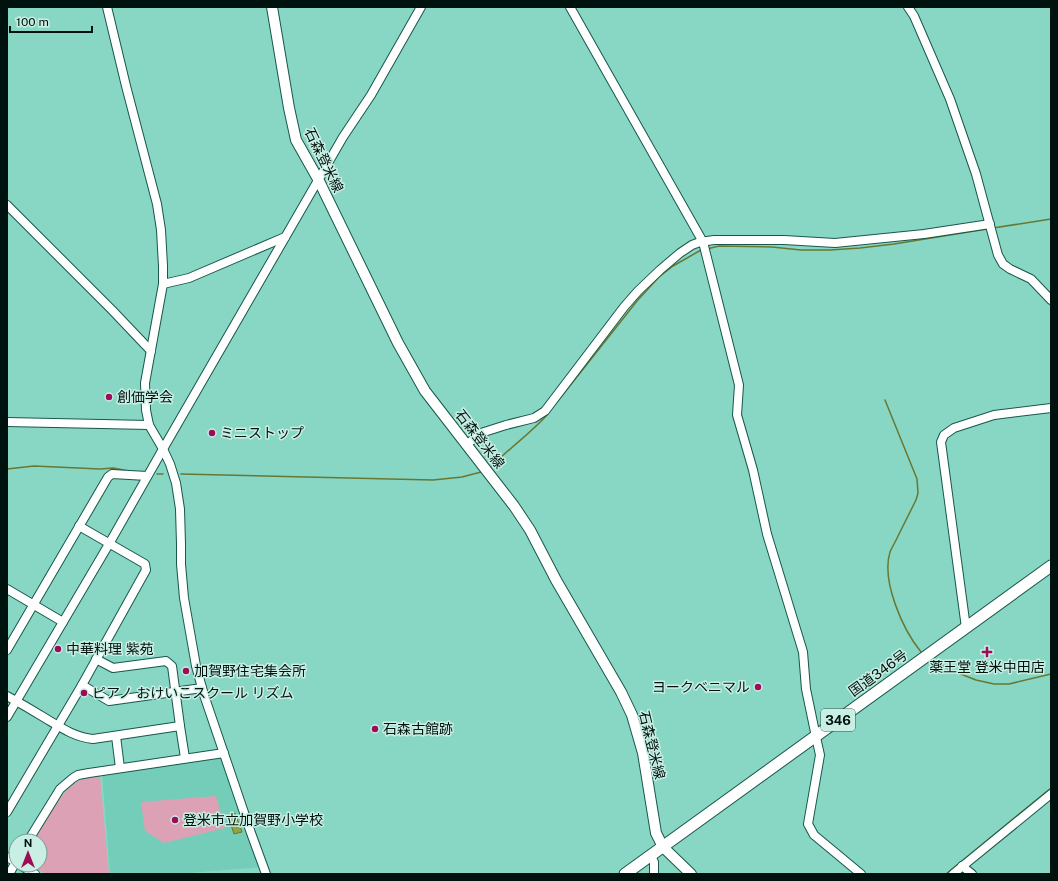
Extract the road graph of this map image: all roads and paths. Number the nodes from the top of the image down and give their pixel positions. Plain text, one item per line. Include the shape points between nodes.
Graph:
1 (107, 7) edge
2 (272, 7) edge
3 (421, 7) edge
4 (570, 7) edge
5 (908, 7) edge
6 (318, 179) junction
7 (7, 205) edge
8 (990, 227) junction
9 (285, 237) junction
10 (705, 247) junction
11 (162, 284) junction
12 (1051, 300) edge
13 (151, 351) junction
14 (1051, 408) edge
15 (7, 422) edge
16 (149, 425) junction
17 (466, 445) junction
18 (163, 448) junction
19 (147, 476) junction
20 (79, 526) junction
21 (109, 544) junction
22 (1051, 566) edge
23 (7, 590) edge
24 (33, 605) junction
25 (63, 622) junction
26 (966, 628) junction
27 (7, 650) edge
28 (96, 659) junction
29 (82, 685) junction
30 (202, 688) junction
31 (176, 691) junction
32 (7, 696) edge
33 (16, 701) junction
34 (7, 717) edge
35 (58, 726) junction
36 (180, 726) junction
37 (116, 736) junction
38 (816, 737) junction
39 (224, 753) junction
40 (185, 758) junction
41 (120, 768) junction
42 (1051, 794) edge
43 (7, 812) edge
44 (33, 833) edge
45 (663, 847) junction
46 (650, 856) junction
47 (962, 866) junction
48 (266, 874) edge
49 (625, 874) edge
50 (654, 874) edge
51 (691, 874) edge
52 (861, 874) edge
53 (953, 874) edge
54 (972, 874) edge

1 - 11 street via 160,218
2 - 6 main road, 石森登米線 via 296,140
3 - 6 street via 371,95 342,137
4 - 10 street
5 - 8 street via 950,98 976,174
6 - 9 street
6 - 17 main road, 石森登米線 via 418,381
7 - 13 street
8 - 10 street via 835,242 714,240
8 - 12 street via 1003,264 1031,279
9 - 11 street via 189,278
9 - 18 street
10 - 17 street via 692,245 638,291 544,411 534,418 481,433
10 - 38 street via 739,385 737,415 753,470 767,534 802,652 806,689
11 - 13 street
13 - 16 street via 145,392
14 - 26 street via 994,416 954,428 944,435 941,442
15 - 16 street
16 - 18 street
17 - 45 main road, 石森登米線 via 524,520 621,692 632,715 639,739 646,768 654,829
18 - 19 street
18 - 30 street via 176,483 184,598
19 - 20 street via 112,474
19 - 21 street
20 - 21 street
20 - 24 street
21 - 25 street
21 - 28 street via 145,564 146,570
22 - 26 highway, 国道346号 / 346
23 - 24 street
24 - 25 street
24 - 27 street
25 - 33 street
26 - 38 highway, 国道346号 / 346
28 - 29 street
28 - 31 street via 113,668 166,661 172,666
29 - 31 street via 109,701
29 - 35 street
30 - 31 street
30 - 39 street
31 - 36 street
32 - 33 street
33 - 34 street
33 - 35 street
35 - 37 street via 86,738
35 - 43 street
36 - 37 street
36 - 40 street
37 - 41 street
38 - 45 highway, 国道346号 / 346
38 - 52 street via 820,756 808,824 814,835
39 - 40 street
39 - 48 street
40 - 41 street
41 - 44 street via 73,778 64,785
42 - 47 street
45 - 46 highway, 国道346号 / 346
45 - 51 main road, 石森登米線
46 - 49 highway, 国道346号 / 346
46 - 50 street via 654,862
47 - 53 street
47 - 54 street

